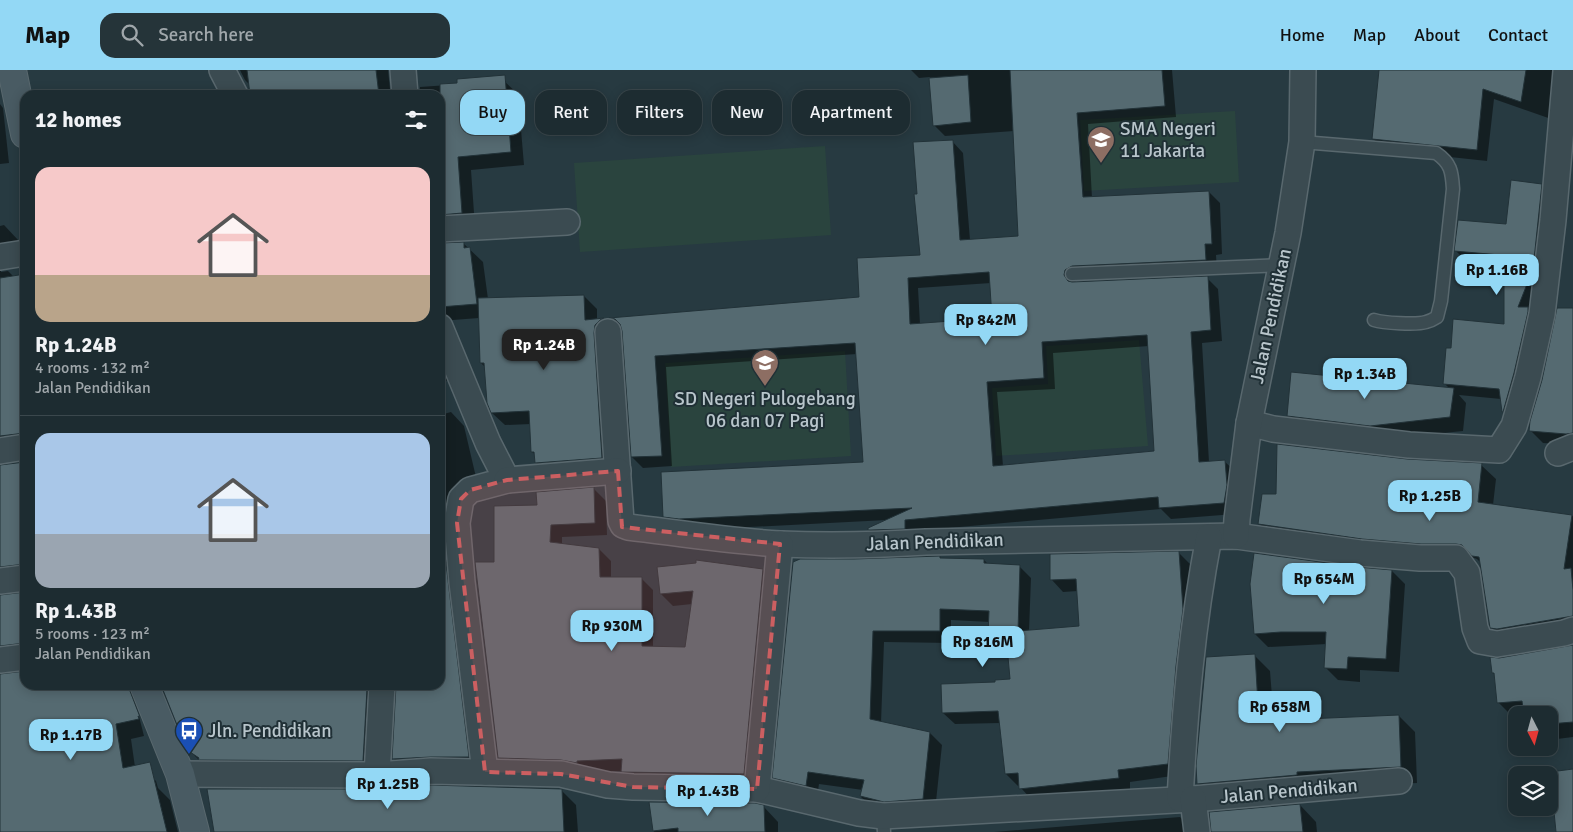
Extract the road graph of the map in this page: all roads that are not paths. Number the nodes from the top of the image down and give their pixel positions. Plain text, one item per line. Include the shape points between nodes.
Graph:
1 (12, 70) edge
2 (222, 70) edge
3 (402, 70) edge
4 (1302, 70) edge
5 (1566, 71) dead end
6 (232, 90) edge
7 (404, 90) edge
8 (20, 109) edge
9 (1302, 142) junction
10 (567, 222) dead end
11 (445, 228) edge
12 (20, 254) edge
13 (0, 257) edge
14 (1281, 266) junction
15 (1072, 274) dead end
16 (1374, 320) dead end
17 (608, 332) dead end
18 (445, 339) edge
19 (1249, 423) junction
20 (20, 448) edge
21 (0, 450) edge
22 (618, 471) junction
23 (507, 480) junction
24 (1209, 536) junction
25 (1236, 536) junction
26 (780, 544) junction
27 (20, 579) edge
28 (0, 581) edge
29 (1573, 630) edge
30 (20, 658) edge
31 (0, 660) edge
32 (146, 690) edge
33 (382, 690) edge
34 (485, 772) junction
35 (180, 774) junction
36 (377, 775) junction
37 (1399, 781) dead end
38 (757, 789) junction
39 (1187, 799) junction
40 (986, 821) edge
41 (884, 824) edge
42 (194, 832) edge
43 (1196, 832) edge

1 - 8 street
2 - 6 street
3 - 7 street
4 - 9 street, Jalan Pendidikan
5 - 19 street via 1542,314 1514,426 1499,450 1409,445 1273,429
9 - 14 street, Jalan Pendidikan
9 - 16 lane via 1436,153 1445,159 1452,172 1453,189 1437,317 1425,323 1406,324
10 - 11 street
12 - 13 street
14 - 15 lane
14 - 19 street, Jalan Pendidikan
17 - 22 street, Jalan Pendidikan
18 - 23 street
19 - 25 street, Jalan Pendidikan
20 - 21 street
22 - 23 street
22 - 26 street, Jalan Pendidikan via 623,525
23 - 34 street via 470,490 462,498 457,523
24 - 25 street, Jalan Pendidikan
24 - 26 street, Jalan Pendidikan
24 - 39 street via 1200,581 1185,711
25 - 29 street via 1360,553 1456,558 1467,573 1480,641 1497,644
26 - 38 street
27 - 28 street
30 - 31 street
32 - 35 street
33 - 36 street
34 - 36 street, Jalan Pendidikan via 432,770
34 - 38 street, Jalan Pendidikan via 561,774 633,787
35 - 36 street, Jalan Pendidikan
35 - 42 street
37 - 39 street, Jalan Pendidikan
38 - 41 street, Jalan Pendidikan via 859,813
39 - 40 street, Jalan Pendidikan
39 - 43 street
40 - 41 street, Jalan Pendidikan

